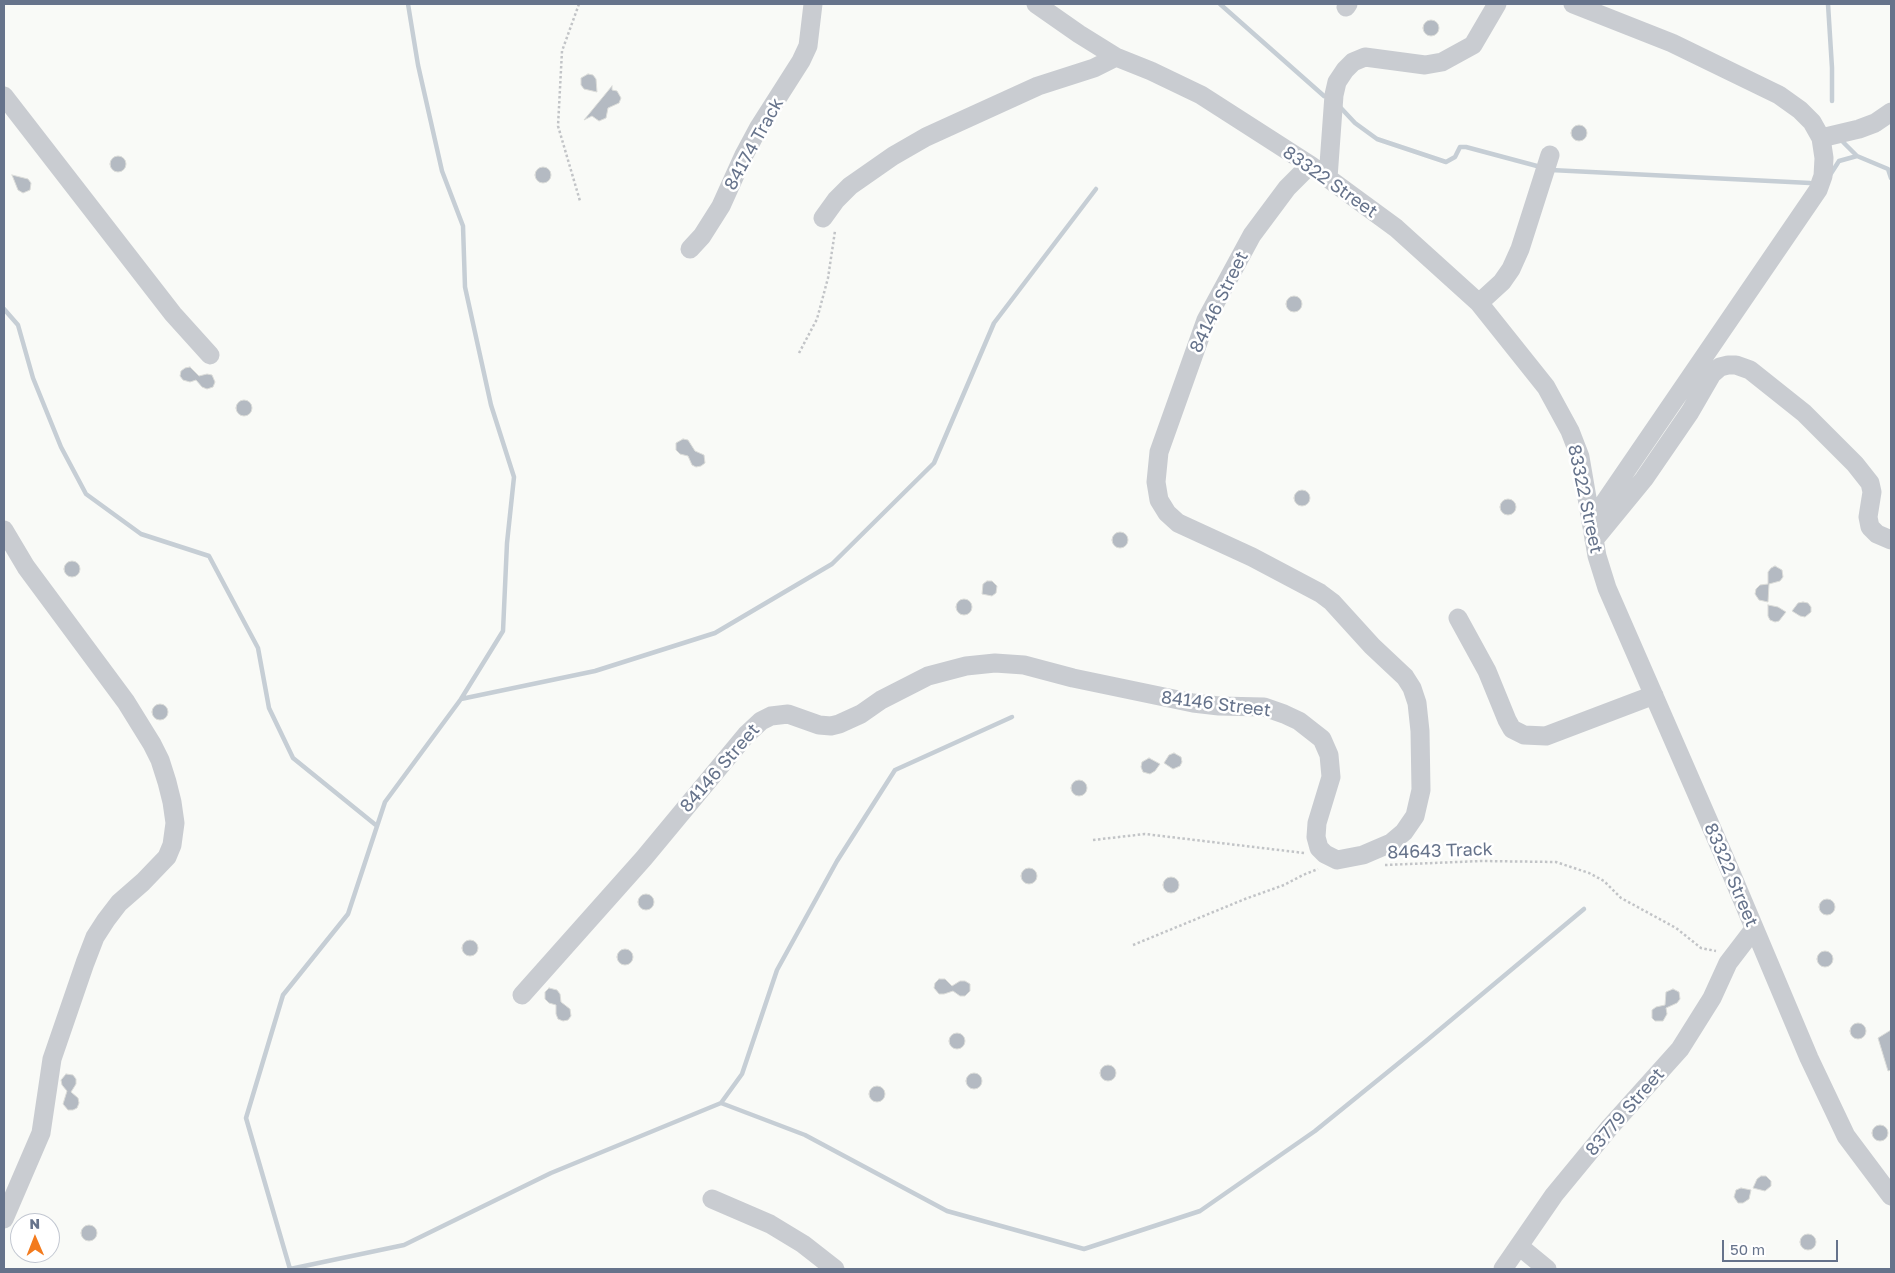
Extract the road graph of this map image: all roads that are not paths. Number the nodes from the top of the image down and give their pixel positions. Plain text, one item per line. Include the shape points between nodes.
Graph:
1 (812, 4) edge
2 (1036, 4) edge
3 (1497, 4) edge
4 (1573, 4) edge
5 (1116, 57) junction
6 (4, 96) edge
7 (1891, 112) edge
8 (1821, 138) junction
9 (1550, 155) dead end
10 (1310, 165) junction
11 (1328, 178) junction
12 (830, 220) road end
13 (690, 250) dead end
14 (1479, 303) junction
15 (210, 356) dead end
16 (4, 530) edge
17 (1593, 531) junction
18 (1891, 540) edge
19 (1458, 618) dead end
20 (1654, 696) junction
21 (1754, 929) junction
22 (522, 995) dead end
23 (1891, 1196) edge
24 (712, 1200) dead end
25 (4, 1219) edge
26 (1519, 1246) junction
27 (835, 1269) edge
28 (1503, 1269) edge
29 (1547, 1269) edge

1 - 13 street, 84174 Track via 808,46 801,61 744,154 721,206
2 - 5 street, 83322 Street
3 - 11 street via 1472,45 1442,62 1425,65 1365,57 1345,70 1334,95
4 - 8 street via 1672,43 1779,95 1812,122
5 - 10 street, 83322 Street via 1201,95
5 - 12 street via 996,104 901,151 850,186 836,200
6 - 15 street via 173,314
7 - 8 street via 1859,129
8 - 17 street via 1823,176 1818,190
9 - 14 street via 1511,269
10 - 11 street, 83322 Street
10 - 22 street, 84146 Street via 1287,188 1252,235 1206,320 1159,452 1156,482 1159,500 1166,513 1178,523 1320,592 1412,688 1420,731 1421,790 1415,816 1404,832 1391,843 1363,856 1337,860 1325,854 1316,837 1331,777 1329,755 1322,739 1284,714 1264,707 1193,703 1024,665 966,666 928,676 839,724 819,725 788,714 761,721
11 - 14 street, 83322 Street via 1396,228
14 - 17 street, 83322 Street via 1546,387 1570,431 1580,457
16 - 25 street via 26,567 126,702 152,744 167,782 175,823 167,857 119,903 95,937 52,1059 41,1133
17 - 18 street via 1644,479 1712,374 1720,367 1736,365 1750,370 1804,413 1855,464 1870,483 1870,527
17 - 20 street, 83322 Street via 1606,588
19 - 20 street via 1487,671 1512,729 1524,735 1546,736
20 - 21 street, 83322 Street
21 - 23 street, 83322 Street via 1846,1136
21 - 26 street, 83779 Street via 1728,963 1712,998 1680,1048 1554,1195
24 - 27 street via 770,1224
26 - 28 street, 83779 Street
26 - 29 street

